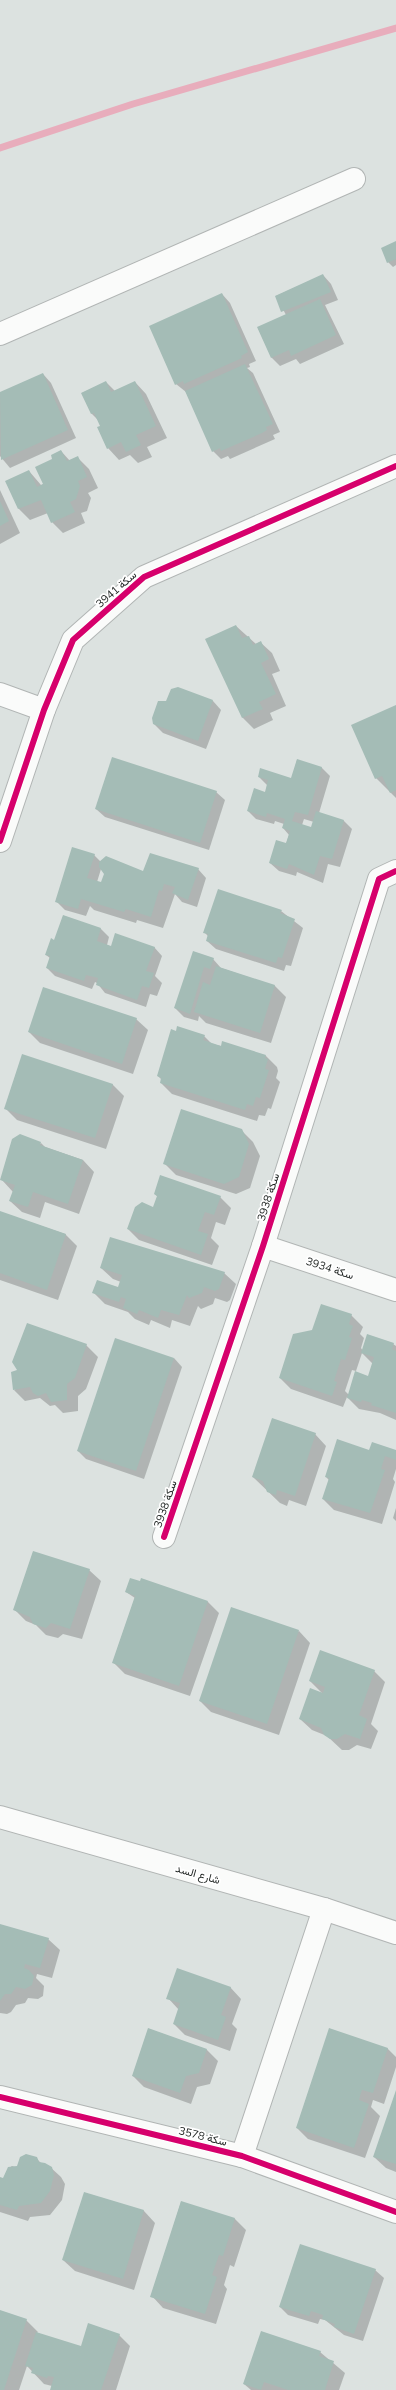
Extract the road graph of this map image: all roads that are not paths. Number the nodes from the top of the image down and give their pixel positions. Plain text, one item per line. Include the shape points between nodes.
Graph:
1 (354, 179) dead end
2 (0, 334) edge
3 (396, 466) edge
4 (0, 694) edge
5 (44, 710) junction
6 (0, 841) edge
7 (396, 871) edge
8 (263, 1246) junction
9 (396, 1290) edge
10 (164, 1537) dead end
11 (0, 1817) edge
12 (324, 1909) junction
13 (396, 1933) edge
14 (0, 2097) edge
15 (242, 2156) junction
16 (396, 2212) edge

1 - 2 street
3 - 5 street, سكة 3941 via 144,577 73,640
4 - 5 street
5 - 6 street, سكة 3941
7 - 8 street, سكة 3938 via 379,879
8 - 9 street, سكة 3934
8 - 10 street, سكة 3938
11 - 12 street, شارع السد
12 - 13 street, شارع السد
12 - 15 street
14 - 15 street, سكة 3578
15 - 16 street, سكة 3578

